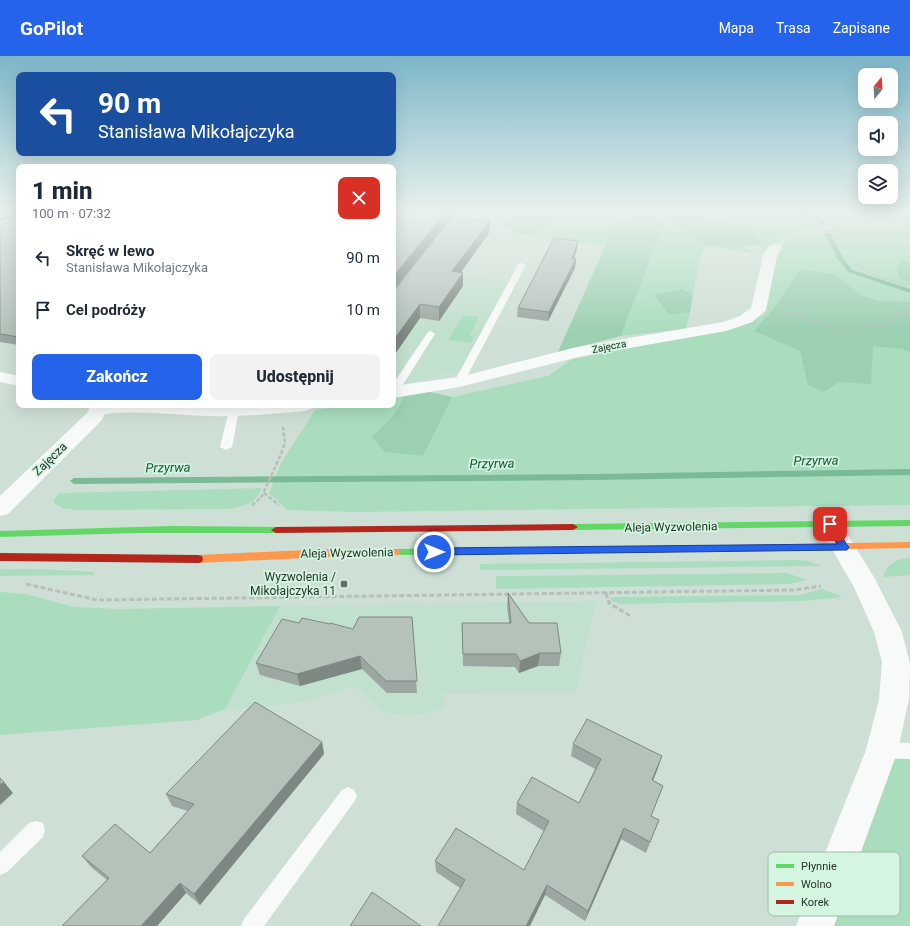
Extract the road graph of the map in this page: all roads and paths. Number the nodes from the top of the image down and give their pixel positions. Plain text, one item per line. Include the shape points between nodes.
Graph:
1 (772, 253) edge
2 (850, 253) edge
3 (522, 266) dead end
4 (910, 285) edge
5 (910, 312) edge
6 (752, 315) junction
7 (431, 334) dead end
8 (0, 377) edge
9 (16, 380) edge
10 (458, 382) junction
11 (396, 387) edge
12 (396, 392) edge
13 (98, 408) edge
14 (158, 408) edge
15 (264, 408) edge
16 (294, 408) edge
17 (234, 410) junction
18 (226, 447) dead end
19 (264, 493) dead end
20 (0, 509) edge
21 (910, 524) edge
22 (0, 534) edge
23 (837, 536) junction
24 (910, 545) edge
25 (0, 557) edge
26 (24, 583) dead end
27 (821, 586) dead end
28 (606, 593) junction
29 (632, 617) dead end
30 (902, 699) edge
31 (896, 751) edge
32 (348, 796) dead end
33 (36, 830) dead end
34 (849, 852) edge
35 (0, 865) edge
36 (820, 916) edge
37 (251, 926) edge
38 (815, 926) edge

1 - 6 street via 758,310
2 - 4 path via 860,268
3 - 10 lane
5 - 6 path via 901,314 888,326 869,324 857,333 843,331 799,316
6 - 10 street, Zajęcza via 726,326 577,352
7 - 11 lane
8 - 9 street
10 - 12 street, Zajęcza
13 - 20 street, Zajęcza via 94,416
14 - 17 street, Zajęcza
15 - 17 street, Zajęcza
16 - 19 path via 284,424 285,443
17 - 18 lane
21 - 23 main road, Aleja Wyzwolenia
22 - 23 main road, Aleja Wyzwolenia via 190,528
23 - 24 main road, Aleja Wyzwolenia
23 - 25 main road, Aleja Wyzwolenia via 180,559
23 - 30 street via 866,586 888,632
26 - 28 path via 97,600
27 - 28 path via 794,590
28 - 29 path via 609,603
30 - 31 street
31 - 34 street
32 - 37 lane
33 - 35 lane
36 - 38 street

